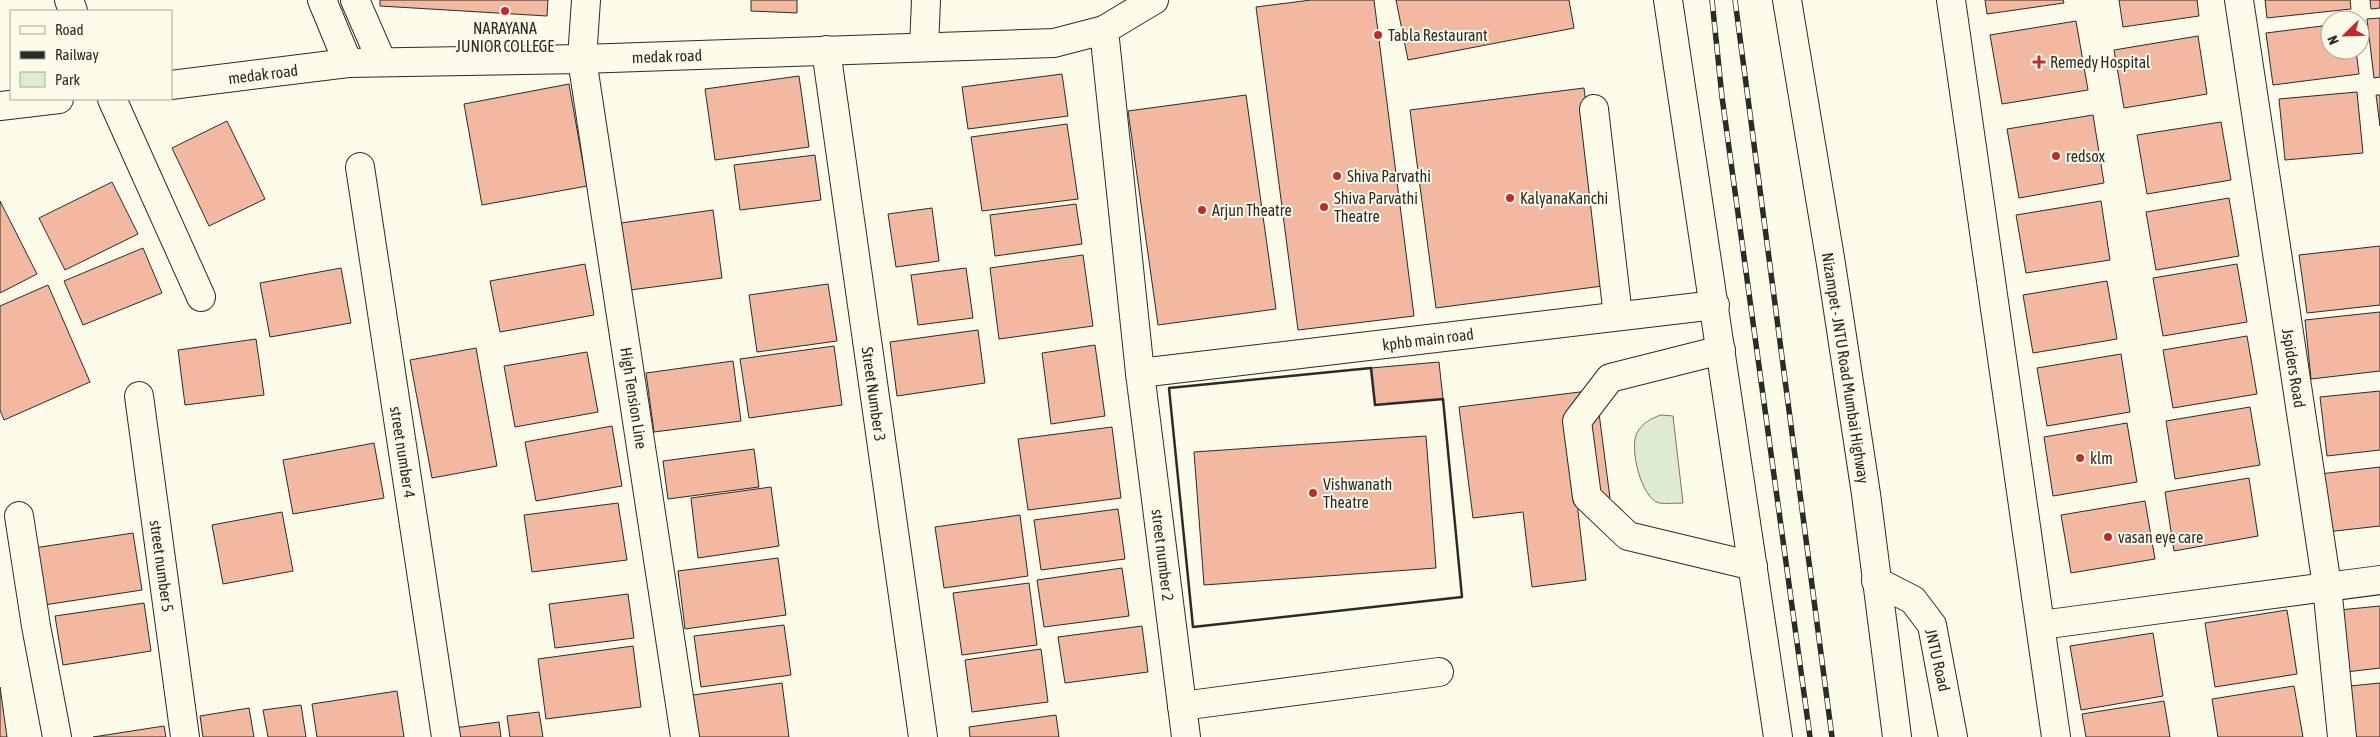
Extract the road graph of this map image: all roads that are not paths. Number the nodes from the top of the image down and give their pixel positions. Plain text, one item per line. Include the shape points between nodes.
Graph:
1 (322, 0) edge
2 (356, 0) edge
3 (586, 0) edge
4 (926, 0) edge
5 (1154, 0) edge
6 (1668, 0) edge
7 (1787, 0) edge
8 (1951, 0) edge
9 (2239, 0) edge
10 (1104, 30) junction
11 (924, 47) junction
12 (826, 50) junction
13 (582, 59) junction
14 (382, 62) junction
15 (348, 63) junction
16 (172, 85) edge
17 (51, 100) edge
18 (112, 100) edge
19 (0, 106) edge
20 (1594, 110) dead end
21 (360, 166) dead end
22 (201, 297) dead end
23 (1715, 305) junction
24 (1618, 316) junction
25 (1722, 350) junction
26 (1140, 373) junction
27 (139, 396) dead end
28 (20, 516) dead end
29 (1753, 566) junction
30 (2380, 580) edge
31 (1876, 581) junction
32 (2327, 586) junction
33 (2041, 624) junction
34 (1439, 672) dead end
35 (1182, 706) junction
36 (57, 737) edge
37 (185, 737) edge
38 (446, 737) edge
39 (685, 737) edge
40 (923, 737) edge
41 (1186, 737) edge
42 (1778, 737) edge
43 (1897, 737) edge
44 (1953, 737) edge
45 (2056, 737) edge
46 (2342, 737) edge

1 - 15 main road
2 - 14 main road
3 - 13 main road
4 - 11 main road
5 - 10 main road, medak road
6 - 23 main road
7 - 31 main road, Nizampet - JNTU Road Mumbai Highway via 1834,283
8 - 33 main road
9 - 32 main road, Jspiders Road
10 - 11 main road, medak road via 1054,43
10 - 26 main road, street number 2
11 - 12 main road, medak road
12 - 13 main road, medak road
12 - 40 main road, Street Number 3
13 - 14 main road, medak road
13 - 39 main road, High Tension Line
14 - 15 main road, medak road
15 - 16 main road, medak road
17 - 19 main road
18 - 22 main road
20 - 24 main road
21 - 38 main road, street number 4
23 - 24 main road, kphb main road
23 - 25 main road
24 - 26 main road, kphb main road
25 - 29 main road
25 - 29 main road via 1610,378 1577,421 1587,497 1628,536
26 - 35 main road, street number 2
27 - 37 main road, street number 5
28 - 36 main road
29 - 42 main road
30 - 32 main road
31 - 43 main road, Nizampet - JNTU Road Mumbai Highway
31 - 44 main road, JNTU Road via 1913,600 1932,625
32 - 33 main road
32 - 46 main road, Jspiders Road
33 - 45 main road
34 - 35 main road
35 - 41 main road, street number 2

